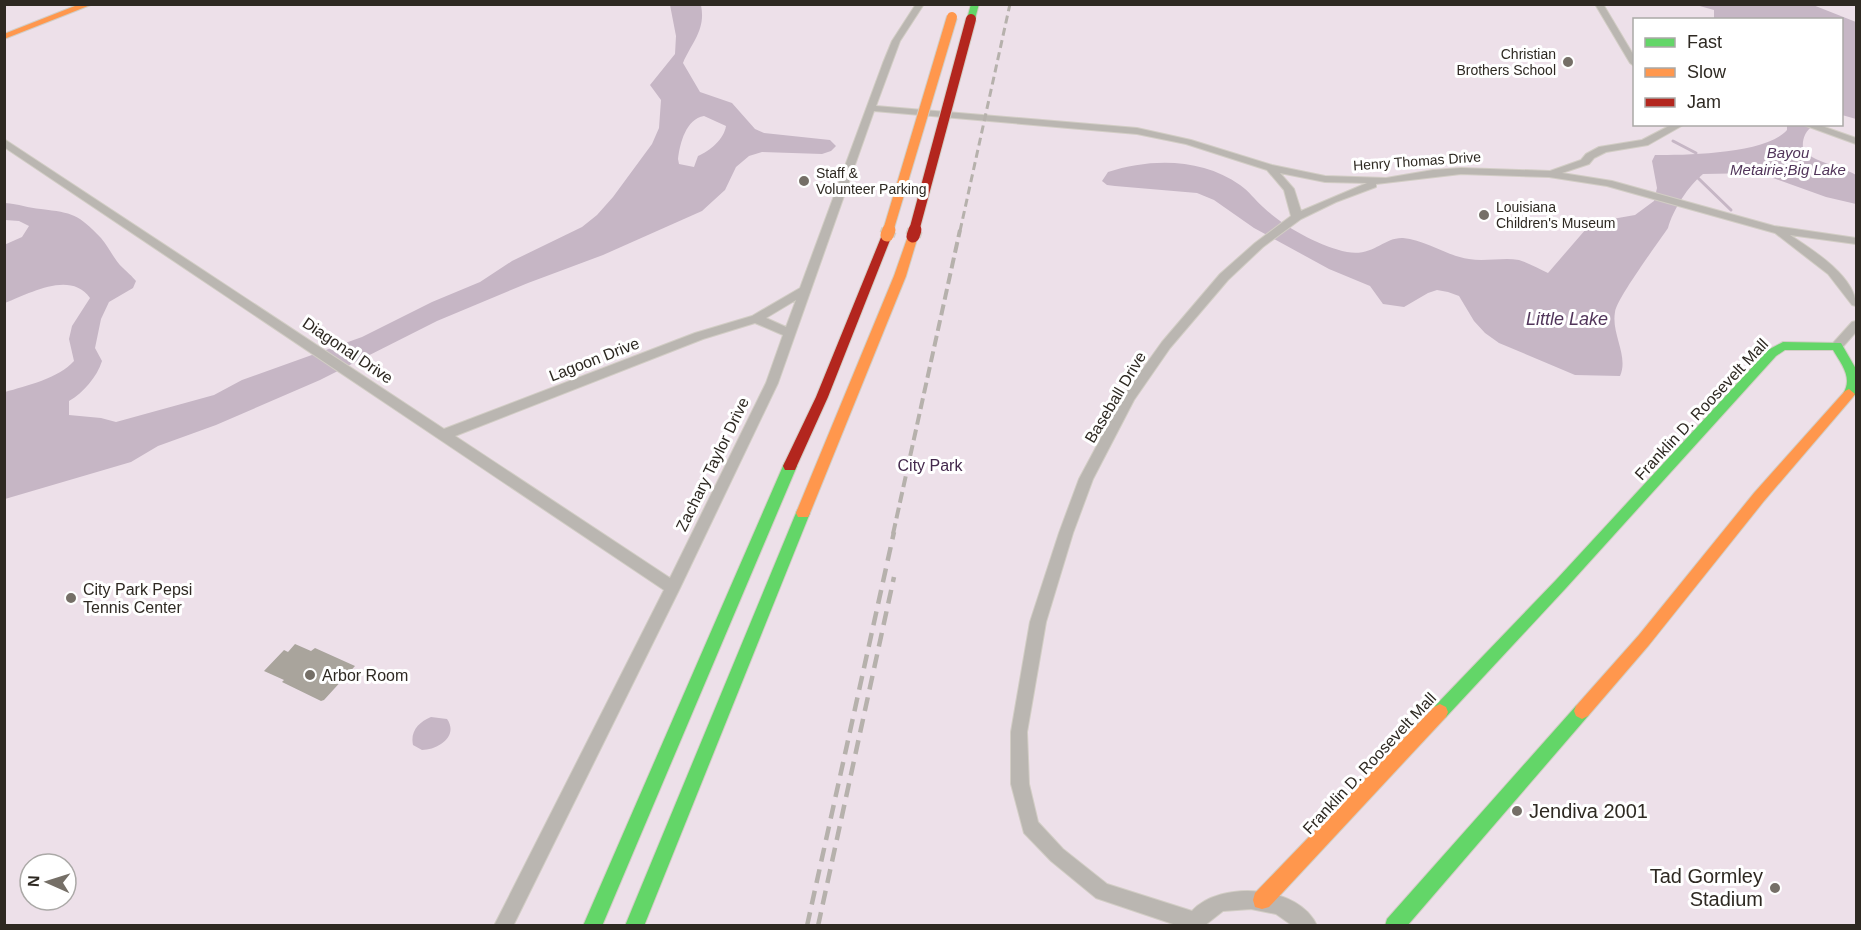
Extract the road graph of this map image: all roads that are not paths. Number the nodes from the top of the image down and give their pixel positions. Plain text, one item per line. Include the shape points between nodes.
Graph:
1 (88, 4) edge
2 (920, 4) edge
3 (975, 4) edge
4 (1599, 4) edge
5 (954, 11) edge
6 (5, 37) edge
7 (1633, 60) edge
8 (870, 108) junction
9 (1810, 126) edge
10 (1670, 128) edge
11 (1857, 141) edge
12 (4, 142) edge
13 (1585, 162) junction
14 (1270, 168) junction
15 (1549, 174) junction
16 (1386, 181) junction
17 (1608, 183) junction
18 (1294, 219) junction
19 (1773, 229) junction
20 (1857, 241) edge
21 (803, 291) junction
22 (1857, 302) edge
23 (756, 318) junction
24 (1857, 325) edge
25 (789, 333) junction
26 (1838, 346) junction
27 (444, 434) junction
28 (673, 588) junction
29 (1262, 900) junction
30 (1193, 923) edge
31 (503, 926) edge
32 (592, 926) edge
33 (634, 926) edge
34 (1308, 926) edge
35 (1394, 926) edge

1 - 6 main road
2 - 8 street, Zachary Taylor Drive via 896,41
3 - 33 main road, bridge via 900,276
4 - 7 street
5 - 32 main road, bridge via 886,235 822,397
8 - 14 street, Henry Thomas Drive via 1137,131 1188,142
8 - 21 street, Zachary Taylor Drive
9 - 11 street
10 - 13 street via 1645,143 1603,149
12 - 27 street, Diagonal Drive
13 - 15 street
13 - 17 street
14 - 16 street, Henry Thomas Drive via 1325,179
14 - 18 street via 1289,189
15 - 16 street, Henry Thomas Drive via 1461,171
15 - 17 street, Henry Thomas Drive
16 - 18 street, Baseball Drive via 1332,200
17 - 19 street, Henry Thomas Drive
18 - 30 street, Baseball Drive via 1224,277 1166,345 1129,398 1086,479 1066,533 1038,622 1024,697 1019,732 1020,784 1030,827 1102,892
19 - 20 street, Henry Thomas Drive
19 - 22 street via 1824,263
21 - 23 street, Lagoon Drive
21 - 25 street, Zachary Taylor Drive
23 - 25 street
23 - 27 street, Lagoon Drive
24 - 26 street
25 - 28 street, Zachary Taylor Drive via 772,382
26 - 29 main road, Franklin D. Roosevelt Mall via 1783,346 1773,353
26 - 35 main road via 1854,375 1854,389 1759,497 1644,639
27 - 28 street, Diagonal Drive
28 - 31 street, Zachary Taylor Drive
29 - 30 street via 1236,898 1212,906
29 - 34 street via 1289,910

